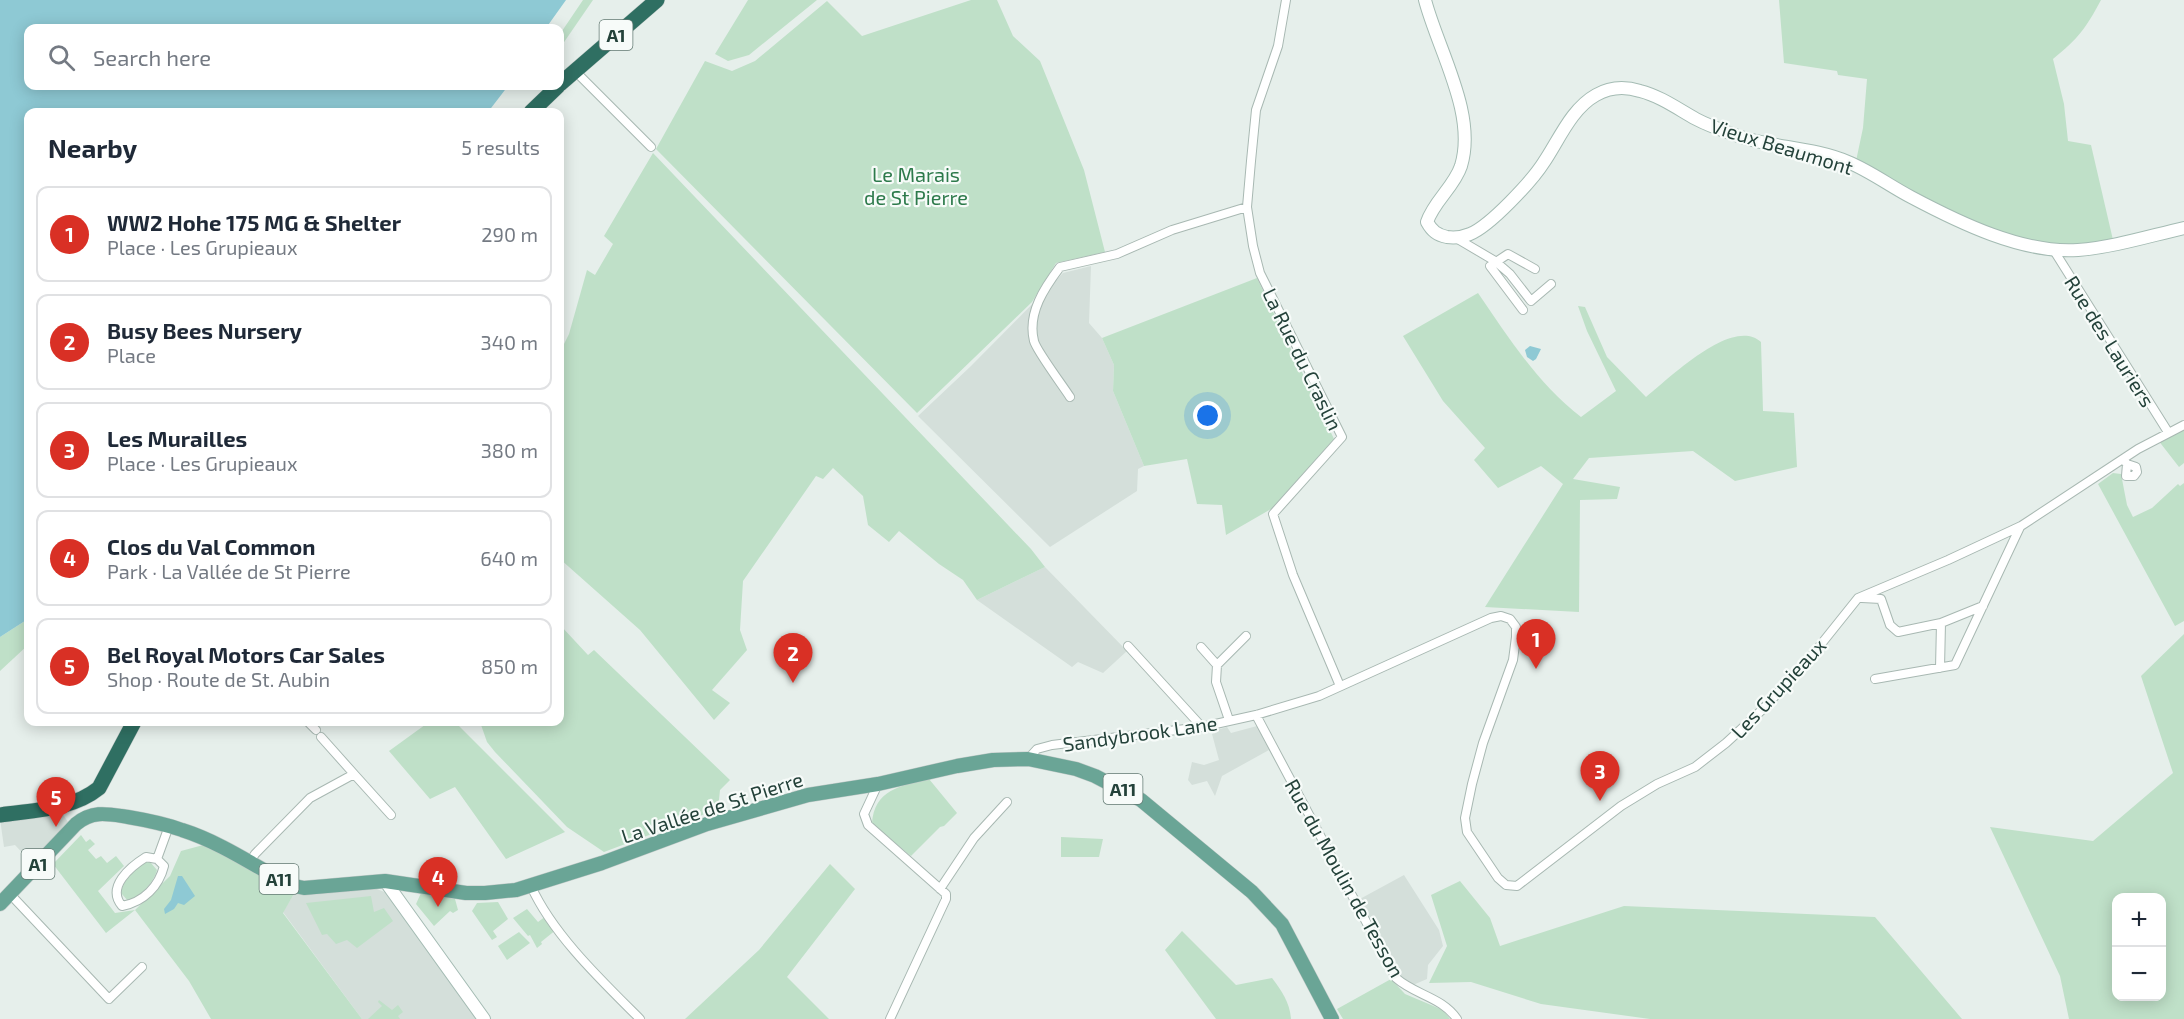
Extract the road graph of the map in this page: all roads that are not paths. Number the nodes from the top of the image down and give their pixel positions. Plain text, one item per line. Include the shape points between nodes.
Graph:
1 (657, 0) edge
2 (1286, 0) edge
3 (1425, 0) edge
4 (574, 70) junction
5 (564, 80) edge
6 (554, 90) edge
7 (535, 108) edge
8 (651, 147) dead end
9 (1247, 207) junction
10 (2184, 228) edge
11 (1456, 237) junction
12 (2054, 249) junction
13 (1495, 261) junction
14 (1535, 269) dead end
15 (1551, 284) dead end
16 (1524, 310) dead end
17 (1070, 397) dead end
18 (2184, 425) edge
19 (2168, 432) junction
20 (2020, 526) junction
21 (1858, 598) junction
22 (1983, 606) junction
23 (1941, 623) junction
24 (1246, 636) dead end
25 (1128, 646) dead end
26 (1201, 647) dead end
27 (1216, 665) junction
28 (1940, 668) junction
29 (1875, 680) dead end
30 (1340, 686) junction
31 (1256, 715) junction
32 (1229, 720) junction
33 (132, 726) edge
34 (312, 726) edge
35 (1202, 727) junction
36 (1028, 759) junction
37 (354, 774) junction
38 (878, 784) junction
39 (99, 786) junction
40 (1007, 802) dead end
41 (63, 806) junction
42 (0, 808) edge
43 (103, 813) junction
44 (0, 814) edge
45 (391, 815) dead end
46 (80, 821) junction
47 (169, 826) junction
48 (157, 859) junction
49 (249, 862) junction
50 (385, 881) junction
51 (531, 886) junction
52 (940, 889) junction
53 (10, 894) junction
54 (0, 904) edge
55 (142, 967) dead end
56 (484, 1019) edge
57 (640, 1019) edge
58 (890, 1019) edge
59 (1332, 1019) edge
60 (1457, 1019) edge

1 - 4 highway, A1
2 - 9 street, La Rue du Craslin via 1278,46 1256,110
3 - 11 street via 1454,82 1464,147 1457,176 1427,222 1436,233
4 - 5 highway, A1
4 - 8 street
6 - 7 highway, A1
9 - 17 street via 1172,230 1117,254 1060,267 1043,289 1034,316 1034,341
9 - 30 street, La Rue du Craslin via 1260,273 1342,437 1273,514 1293,575
10 - 12 street, Vieux Beaumont via 2077,250
11 - 12 street, Vieux Beaumont via 1485,224 1517,195 1581,106 1595,95 1623,87 1663,100 1738,136 1849,162 1961,221 2018,242
11 - 13 street
12 - 19 street, Rue des Lauriers
13 - 14 street via 1508,254
13 - 15 street via 1531,301
13 - 16 street via 1490,266
18 - 19 street, Les Grupieaux
19 - 20 street, Les Grupieaux
20 - 21 street, Les Grupieaux
20 - 22 street
21 - 23 street via 1881,599 1890,625 1898,632
21 - 30 street, Les Grupieaux via 1810,658 1726,743 1695,767 1621,806 1517,886 1506,885 1498,878 1467,832 1465,818 1483,743 1513,660 1516,627 1510,619 1491,618
22 - 23 street
22 - 28 street via 1955,665
23 - 28 street
24 - 27 street
25 - 35 street
26 - 27 street
27 - 32 street via 1216,682
28 - 29 street
30 - 31 street, Les Grupieaux
31 - 32 street, Sandybrook Lane
31 - 60 street, Rue du Moulin de Tesson via 1396,978 1414,992 1435,999
32 - 35 street, Sandybrook Lane
33 - 39 highway
34 - 37 street
35 - 36 street, Sandybrook Lane via 1052,745 1037,749
36 - 38 main road, La Vallée de St Pierre / A11 via 993,760
36 - 59 main road, La Vallée de St Pierre / A11 via 1085,772 1141,800 1252,892 1282,924
37 - 45 street
37 - 49 street via 310,798
38 - 51 main road, La Vallée de St Pierre / A11 via 808,795 707,824
38 - 52 street via 864,814 868,825
39 - 41 highway
39 - 42 highway via 72,796
39 - 43 main road
40 - 52 street via 974,838
41 - 44 highway
41 - 46 main road
43 - 46 main road, La Vallée de St Pierre / A11
43 - 47 main road, La Vallée de St Pierre / A11
46 - 53 main road, A1
47 - 48 street
47 - 49 main road, La Vallée de St Pierre / A11
48 - 48 street via 147,857 118,883 115,891 122,906 144,897 157,886 164,866
49 - 50 main road, La Vallée de St Pierre / A11 via 290,885 304,888
50 - 51 main road, La Vallée de St Pierre / A11 via 466,893
50 - 56 street
51 - 57 street via 568,942
52 - 58 street via 946,899
53 - 54 main road, A1
53 - 55 street via 109,999

